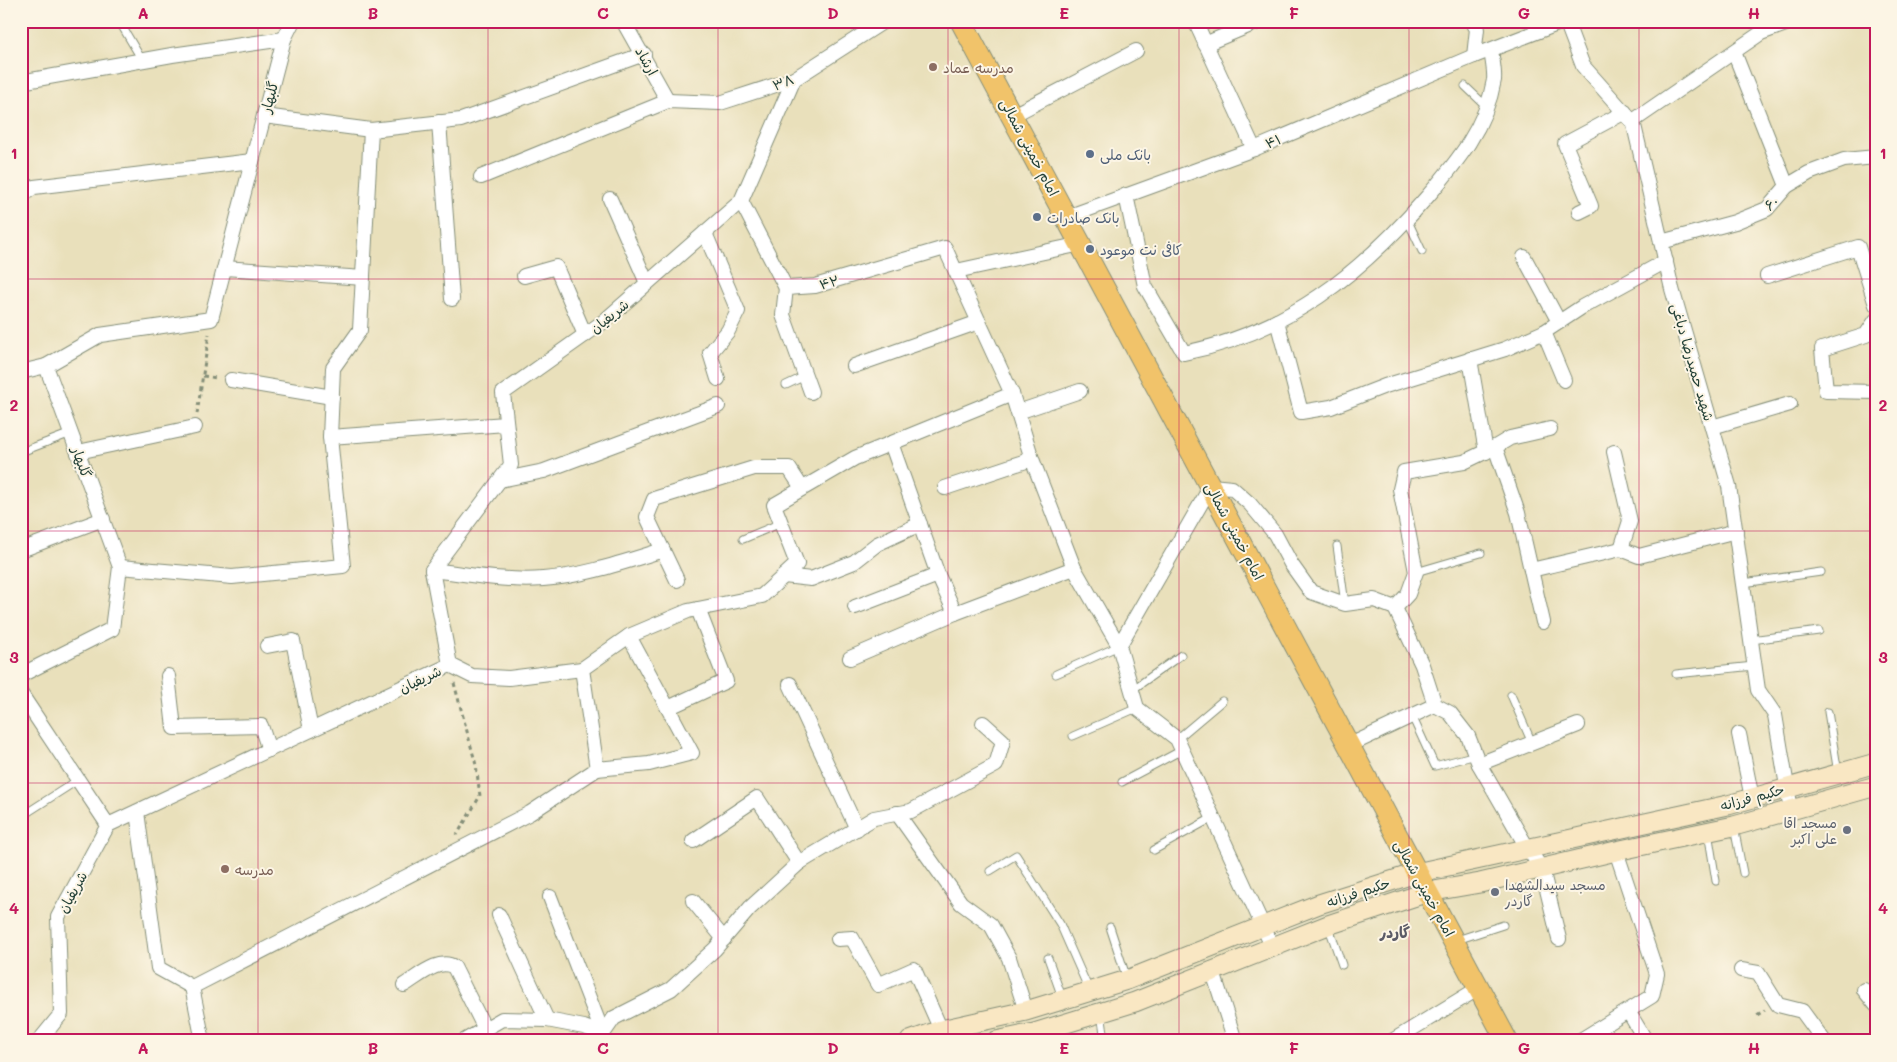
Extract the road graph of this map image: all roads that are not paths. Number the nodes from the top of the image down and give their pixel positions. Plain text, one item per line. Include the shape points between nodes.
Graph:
1 (119, 21) edge
2 (293, 21) edge
3 (623, 21) edge
4 (884, 21) edge
5 (961, 21) edge
6 (1195, 21) edge
7 (1260, 21) edge
8 (1472, 21) edge
9 (1566, 21) edge
10 (1794, 21) edge
11 (284, 39) junction
12 (1206, 44) junction
13 (1490, 50) junction
14 (1136, 52) dead end
15 (1734, 52) junction
16 (644, 54) junction
17 (1474, 56) junction
18 (142, 60) junction
19 (794, 79) junction
20 (26, 81) dead end
21 (1465, 86) dead end
22 (668, 101) junction
23 (1486, 106) junction
24 (1013, 115) junction
25 (264, 116) junction
26 (1629, 116) junction
27 (439, 122) junction
28 (371, 130) junction
29 (1254, 149) junction
30 (1876, 157) edge
31 (252, 161) junction
32 (481, 176) dead end
33 (1787, 186) junction
34 (1126, 195) junction
35 (21, 196) edge
36 (610, 199) dead end
37 (741, 201) junction
38 (1579, 212) dead end
39 (1067, 217) junction
40 (1407, 219) junction
41 (705, 233) junction
42 (1661, 242) junction
43 (1081, 244) junction
44 (1422, 251) dead end
45 (1524, 257) dead end
46 (1666, 261) junction
47 (225, 268) junction
48 (956, 271) junction
49 (524, 276) dead end
50 (1768, 276) dead end
51 (363, 278) junction
52 (647, 283) junction
53 (786, 288) junction
54 (452, 299) dead end
55 (1876, 305) edge
56 (1876, 320) edge
57 (1277, 321) junction
58 (979, 322) junction
59 (1559, 322) junction
60 (1544, 332) junction
61 (585, 335) junction
62 (1470, 359) junction
63 (46, 366) junction
64 (854, 366) dead end
65 (21, 372) edge
66 (805, 376) junction
67 (718, 379) dead end
68 (231, 380) dead end
69 (1564, 380) dead end
70 (786, 385) dead end
71 (1080, 391) dead end
72 (811, 392) dead end
73 (1876, 392) edge
74 (1012, 394) junction
75 (332, 396) junction
76 (1790, 404) dead end
77 (718, 406) dead end
78 (1018, 412) junction
79 (506, 424) junction
80 (195, 427) road end
81 (1550, 428) dead end
82 (1712, 428) junction
83 (71, 433) junction
84 (330, 437) junction
85 (891, 443) junction
86 (1491, 450) junction
87 (21, 452) edge
88 (78, 452) junction
89 (1614, 452) dead end
90 (1032, 459) junction
91 (500, 480) junction
92 (1210, 486) junction
93 (802, 488) junction
94 (945, 488) dead end
95 (102, 519) junction
96 (781, 523) junction
97 (920, 524) junction
98 (1736, 531) junction
99 (743, 539) dead end
100 (1337, 546) dead end
101 (1621, 549) junction
102 (21, 550) edge
103 (663, 550) junction
104 (1481, 553) dead end
105 (120, 567) junction
106 (1074, 568) junction
107 (432, 570) junction
108 (1531, 570) junction
109 (1416, 572) junction
110 (1821, 572) dead end
111 (938, 575) junction
112 (784, 576) junction
113 (677, 580) dead end
114 (1743, 583) junction
115 (1345, 604) junction
116 (854, 607) dead end
117 (1395, 608) junction
118 (698, 609) junction
119 (955, 613) junction
120 (1543, 622) dead end
121 (1819, 631) dead end
122 (629, 636) junction
123 (1751, 640) junction
124 (267, 646) dead end
125 (1119, 646) junction
126 (1181, 655) dead end
127 (850, 658) dead end
128 (450, 665) junction
129 (1754, 666) junction
130 (582, 669) junction
131 (1056, 674) dead end
132 (1676, 674) dead end
133 (21, 675) edge
134 (168, 676) dead end
135 (790, 684) dead end
136 (1132, 690) junction
137 (21, 694) edge
138 (1511, 695) dead end
139 (1222, 701) dead end
140 (1435, 705) junction
141 (668, 708) junction
142 (1137, 708) junction
143 (1828, 712) dead end
144 (1412, 716) junction
145 (983, 723) dead end
146 (1578, 725) dead end
147 (311, 730) junction
148 (1739, 734) dead end
149 (1074, 736) dead end
150 (1532, 743) junction
151 (1179, 744) junction
152 (1350, 745) junction
153 (269, 750) junction
154 (1478, 759) junction
155 (1876, 764) edge
156 (597, 769) junction
157 (1838, 774) junction
158 (78, 780) junction
159 (1122, 782) dead end
160 (1876, 786) edge
161 (1787, 788) junction
162 (1752, 798) junction
163 (1791, 810) junction
164 (137, 812) junction
165 (25, 814) dead end
166 (897, 814) junction
167 (1214, 817) junction
168 (108, 826) junction
169 (1734, 826) junction
170 (858, 829) junction
171 (1708, 832) junction
172 (692, 841) dead end
173 (1528, 849) junction
174 (1154, 850) dead end
175 (1616, 851) junction
176 (799, 862) junction
177 (1542, 869) junction
178 (990, 871) dead end
179 (1416, 873) junction
180 (1743, 873) dead end
181 (1716, 881) dead end
182 (1428, 892) junction
183 (550, 897) dead end
184 (693, 901) dead end
185 (499, 914) dead end
186 (1328, 925) junction
187 (1503, 925) dead end
188 (1110, 927) dead end
189 (1262, 927) junction
190 (724, 939) junction
191 (838, 939) dead end
192 (1559, 940) dead end
193 (1454, 941) junction
194 (1273, 948) junction
195 (1048, 958) dead end
196 (1342, 965) dead end
197 (1212, 969) junction
198 (1741, 970) dead end
199 (1127, 980) junction
200 (404, 985) dead end
201 (192, 987) junction
202 (1478, 988) junction
203 (1864, 990) dead end
204 (1090, 992) junction
205 (1063, 1000) junction
206 (1876, 1005) edge
207 (1026, 1011) junction
208 (1628, 1011) junction
209 (1100, 1012) junction
210 (546, 1020) junction
211 (486, 1028) junction
212 (941, 1030) junction
213 (600, 1037) edge
214 (45, 1040) edge
215 (203, 1041) edge
216 (464, 1041) edge
217 (910, 1041) edge
218 (996, 1041) edge
219 (1105, 1041) edge
220 (1235, 1041) edge
221 (1392, 1041) edge
222 (1507, 1041) edge
223 (1579, 1041) edge
224 (1646, 1041) edge
225 (1824, 1041) edge

1 - 18 lane
2 - 11 street, گلبهار
3 - 16 street, ارشاد
4 - 19 street, ۳۸
5 - 24 main road, امام خمینی شمالی
6 - 12 street
7 - 12 street
8 - 17 street via 1477,29
9 - 13 street, ۴۱
9 - 26 street via 1583,66
10 - 15 street via 1761,33
11 - 18 street
11 - 25 street, گلبهار
12 - 29 street
13 - 17 street, ۴۱
13 - 23 street via 1494,79
14 - 24 street
15 - 26 street
15 - 33 street
16 - 22 street, ارشاد
16 - 27 street via 461,120
17 - 29 street, ۴۱
18 - 20 street
19 - 22 street, ۳۸ via 720,103
19 - 37 street
21 - 23 lane
22 - 32 street
23 - 40 street via 1467,148
24 - 39 main road, امام خمینی شمالی
25 - 28 street
25 - 31 street, گلبهار
26 - 38 street via 1565,144 1591,206
26 - 42 street, شهید حمیدرضا دباغی
27 - 28 street
27 - 54 street
28 - 51 street
29 - 34 street, ۴۱
30 - 33 street, ۶۰ via 1844,160 1809,173
31 - 35 street via 34,187
31 - 47 street, گلبهار
33 - 42 street, ۶۰ via 1767,209 1735,222
34 - 39 street, ۴۱
34 - 57 street via 1145,286 1184,353 1218,346
36 - 52 street
37 - 41 street, شریفیان
37 - 53 street
39 - 43 main road, امام خمینی شمالی
40 - 44 lane
40 - 57 street via 1370,258 1338,284
41 - 52 street, شریفیان
41 - 67 street via 738,311 728,331 710,353
42 - 46 street, شهید حمیدرضا دباغی
43 - 48 street
43 - 92 main road, امام خمینی شمالی
45 - 59 street
46 - 59 street
46 - 82 street, شهید حمیدرضا دباغی
47 - 51 street
47 - 63 street, گلبهار via 212,319 100,335
48 - 53 street, ۴۲ via 945,248 814,286
48 - 58 street
49 - 61 street via 556,267
50 - 55 street via 1858,247
51 - 75 street via 360,330 333,368
52 - 61 street, شریفیان
53 - 66 street via 783,315
56 - 73 street via 1866,335 1822,348 1826,391
57 - 62 street via 1301,412 1331,407
58 - 64 street
58 - 74 street
59 - 60 street
60 - 62 street via 1505,349
60 - 69 street
61 - 79 street, شریفیان via 503,393
62 - 86 street
63 - 65 street
63 - 83 street, گلبهار
66 - 70 lane
66 - 72 street
68 - 75 street
71 - 78 street
74 - 78 street
74 - 85 street
75 - 84 street
76 - 82 street
77 - 91 street via 544,471
78 - 90 street
79 - 84 street
79 - 91 street, شریفیان via 511,465
80 - 88 street
81 - 86 street via 1510,438
82 - 98 street, شهید حمیدرضا دباغی via 1730,486
83 - 87 lane
83 - 88 street, گلبهار
84 - 105 street via 343,566 232,577
85 - 93 street via 855,458
85 - 97 street
86 - 108 street via 1518,513
86 - 109 street via 1464,462 1404,472 1400,489
88 - 95 street, گلبهار
89 - 101 street via 1630,520
90 - 94 street
90 - 106 street
91 - 107 street, شریفیان
92 - 115 street via 1232,488 1250,504 1275,534 1311,592
92 - 125 street
92 - 152 main road, امام خمینی شمالی
93 - 96 street via 774,505
93 - 103 street via 789,468 754,468 654,499 647,518
95 - 102 street
95 - 105 street, گلبهار
96 - 99 lane
96 - 112 street via 797,564
97 - 111 street
97 - 112 street via 877,544 854,562 811,579
98 - 101 street via 1639,556
98 - 114 street, شهید حمیدرضا دباغی
100 - 115 lane
101 - 108 street
103 - 107 street via 585,573 542,579
103 - 113 street
104 - 109 lane
105 - 133 street, گلبهار via 112,629
106 - 119 street
106 - 125 street
107 - 128 street, شریفیان
108 - 120 street
109 - 117 street via 1408,594
110 - 114 lane
111 - 116 street
111 - 119 street
112 - 118 street via 762,596
114 - 123 street, شهید حمیدرضا دباغی
115 - 117 street via 1374,600
117 - 140 street via 1422,666
118 - 122 street
118 - 141 street via 726,681
119 - 127 street
121 - 123 lane
122 - 130 street
122 - 141 street
123 - 129 street, شهید حمیدرضا دباغی
124 - 147 street via 293,642
125 - 131 lane
125 - 136 street
126 - 136 lane
128 - 130 street via 472,676 509,678
128 - 147 street, شریفیان
129 - 132 lane
129 - 161 street, شهید حمیدرضا دباغی via 1758,690 1775,716
130 - 156 street
134 - 153 street via 174,728 261,726
135 - 170 street
136 - 142 street
137 - 158 street
138 - 150 lane
139 - 151 lane
140 - 144 street
140 - 154 street via 1450,713 1468,736
141 - 156 street via 692,753 650,764
142 - 149 lane
142 - 151 street
143 - 157 lane
144 - 152 street
144 - 154 lane via 1435,766
145 - 166 street via 1002,741 996,764 911,811
146 - 150 street
147 - 153 street, شریفیان
148 - 162 street
150 - 154 street
151 - 159 lane
151 - 167 street
152 - 179 main road, امام خمینی شمالی
153 - 164 street, شریفیان
154 - 173 street
155 - 157 street, حکیم فرزانه
156 - 201 street via 530,813
157 - 161 street, حکیم فرزانه
158 - 165 lane
158 - 168 street
160 - 163 street, حکیم فرزانه
161 - 162 street, حکیم فرزانه
161 - 163 street, شهید حمیدرضا دباغی
162 - 173 street, حکیم فرزانه
163 - 169 street, حکیم فرزانه
164 - 168 street, شریفیان
164 - 201 street via 158,968
166 - 170 street via 874,818
166 - 207 street via 961,903 991,925 1009,958
167 - 174 lane
167 - 189 street
168 - 214 street, شریفیان via 58,917 61,1014
169 - 171 street, حکیم فرزانه
169 - 180 lane
170 - 176 street
171 - 175 street, حکیم فرزانه
171 - 181 lane
172 - 176 street via 757,798
173 - 177 street
173 - 179 street, حکیم فرزانه
175 - 177 street, حکیم فرزانه
175 - 208 street via 1657,974 1652,996
176 - 190 street via 750,908
177 - 182 street, حکیم فرزانه
177 - 192 street
178 - 204 lane via 1016,855 1060,924
179 - 182 main road, امام خمینی شمالی
179 - 189 street, حکیم فرزانه via 1319,904
182 - 186 street, حکیم فرزانه
182 - 193 main road, امام خمینی شمالی
183 - 213 street
184 - 190 street
185 - 210 street
186 - 194 street, حکیم فرزانه
186 - 196 lane
187 - 193 lane
188 - 199 lane
189 - 194 street
189 - 199 street, حکیم فرزانه
190 - 213 street via 671,989 614,1018
191 - 212 street via 852,938 878,985 914,969
193 - 202 main road, امام خمینی شمالی
194 - 197 street, حکیم فرزانه
195 - 205 lane
197 - 209 street, حکیم فرزانه via 1135,1002
197 - 220 street
198 - 225 street via 1758,973 1778,1005 1802,1011
199 - 204 street, حکیم فرزانه
200 - 211 street via 441,963 448,963 454,967
201 - 215 street
202 - 221 street
202 - 222 main road, امام خمینی شمالی
203 - 206 street
204 - 205 street, حکیم فرزانه
205 - 207 street, حکیم فرزانه
207 - 212 street, حکیم فرزانه
208 - 223 street
208 - 224 street
209 - 218 street, حکیم فرزانه via 1034,1033
209 - 219 lane
210 - 211 street via 502,1019
210 - 213 street via 584,1027
211 - 216 street
212 - 217 street, حکیم فرزانه

